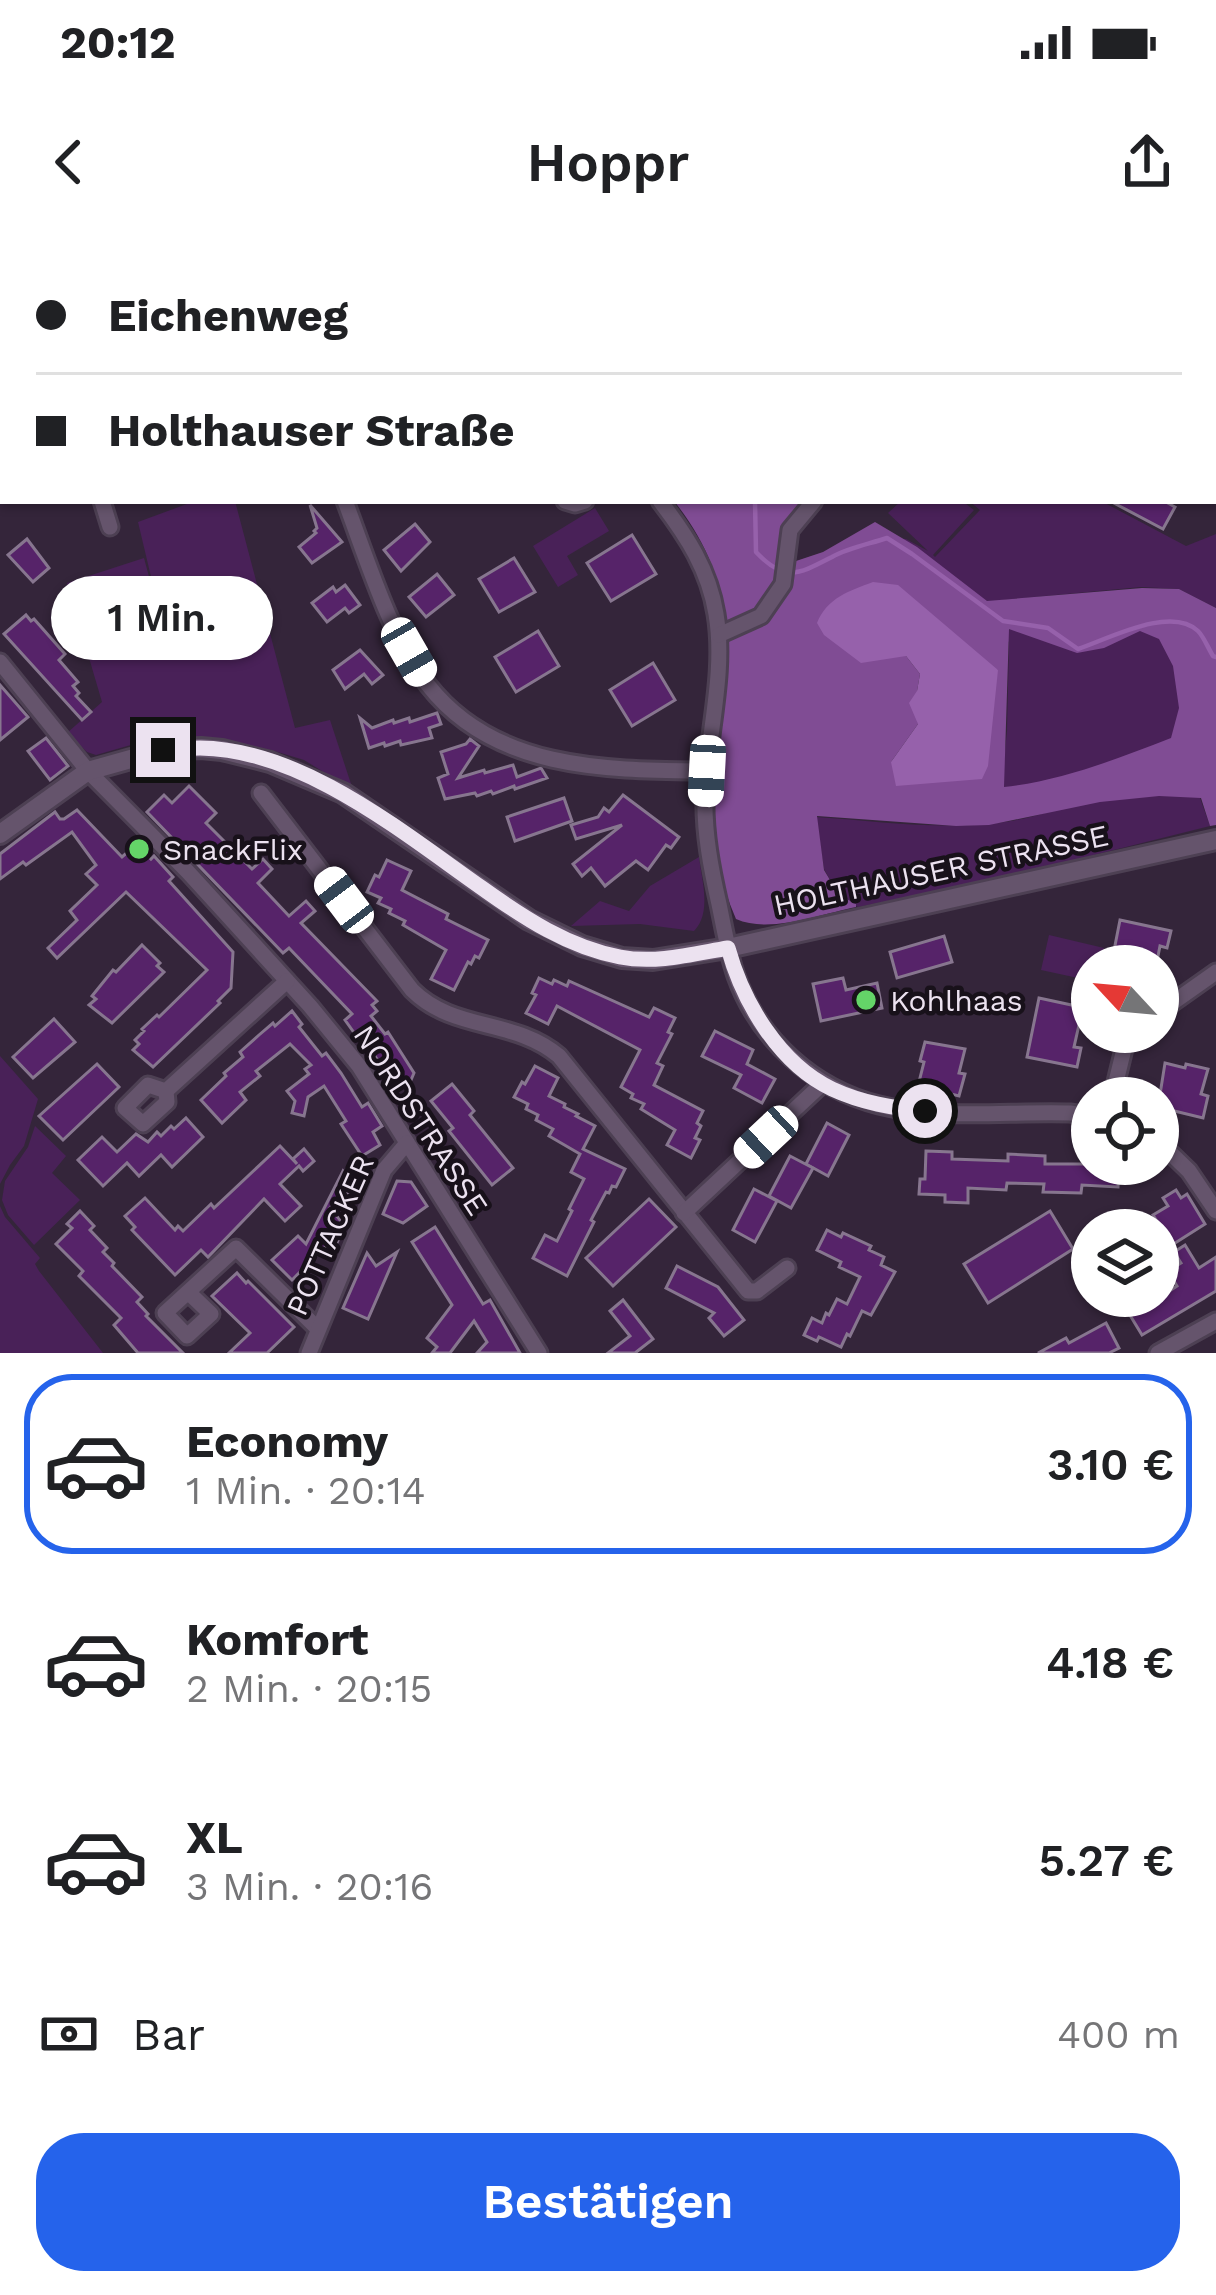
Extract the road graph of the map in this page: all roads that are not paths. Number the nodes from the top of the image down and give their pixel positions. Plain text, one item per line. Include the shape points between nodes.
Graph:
1 (103, 504) edge
2 (346, 504) edge
3 (662, 504) edge
4 (812, 504) edge
5 (110, 527) dead end
6 (719, 634) junction
7 (0, 662) edge
8 (88, 771) junction
9 (707, 771) junction
10 (261, 793) dead end
11 (0, 834) edge
12 (1216, 840) edge
13 (728, 948) junction
14 (1216, 972) edge
15 (287, 981) junction
16 (1179, 998) edge
17 (822, 1084) junction
18 (166, 1091) dead end
19 (1071, 1113) edge
20 (407, 1143) junction
21 (1179, 1162) edge
22 (1216, 1211) edge
23 (684, 1213) junction
24 (788, 1268) dead end
25 (188, 1292) dead end
26 (1216, 1322) edge
27 (318, 1329) junction
28 (309, 1353) edge
29 (539, 1353) edge
30 (1158, 1353) edge

1 - 5 street
2 - 9 street via 390,620 427,685 466,720 547,760
3 - 6 street via 705,571
4 - 6 street via 790,530 782,584 761,616
6 - 9 street
7 - 8 street, NORDSTRASSE
8 - 11 street, HOLTHAUSER STRASSE
8 - 13 street, HOLTHAUSER STRASSE via 201,748 271,762 343,793 529,920 582,946 653,960
8 - 15 street, NORDSTRASSE
9 - 13 street via 710,861
10 - 23 street via 416,994 449,1016 547,1046
12 - 13 street, HOLTHAUSER STRASSE
13 - 17 street via 755,1012
14 - 16 street
15 - 18 street
15 - 20 street, NORDSTRASSE via 359,1066
17 - 19 street via 892,1108
17 - 23 street
20 - 27 street, POTTACKER via 384,1170
20 - 29 street, NORDSTRASSE
21 - 22 street
23 - 24 street via 748,1291
25 - 27 street via 236,1248
26 - 30 street
27 - 28 street, POTTACKER

